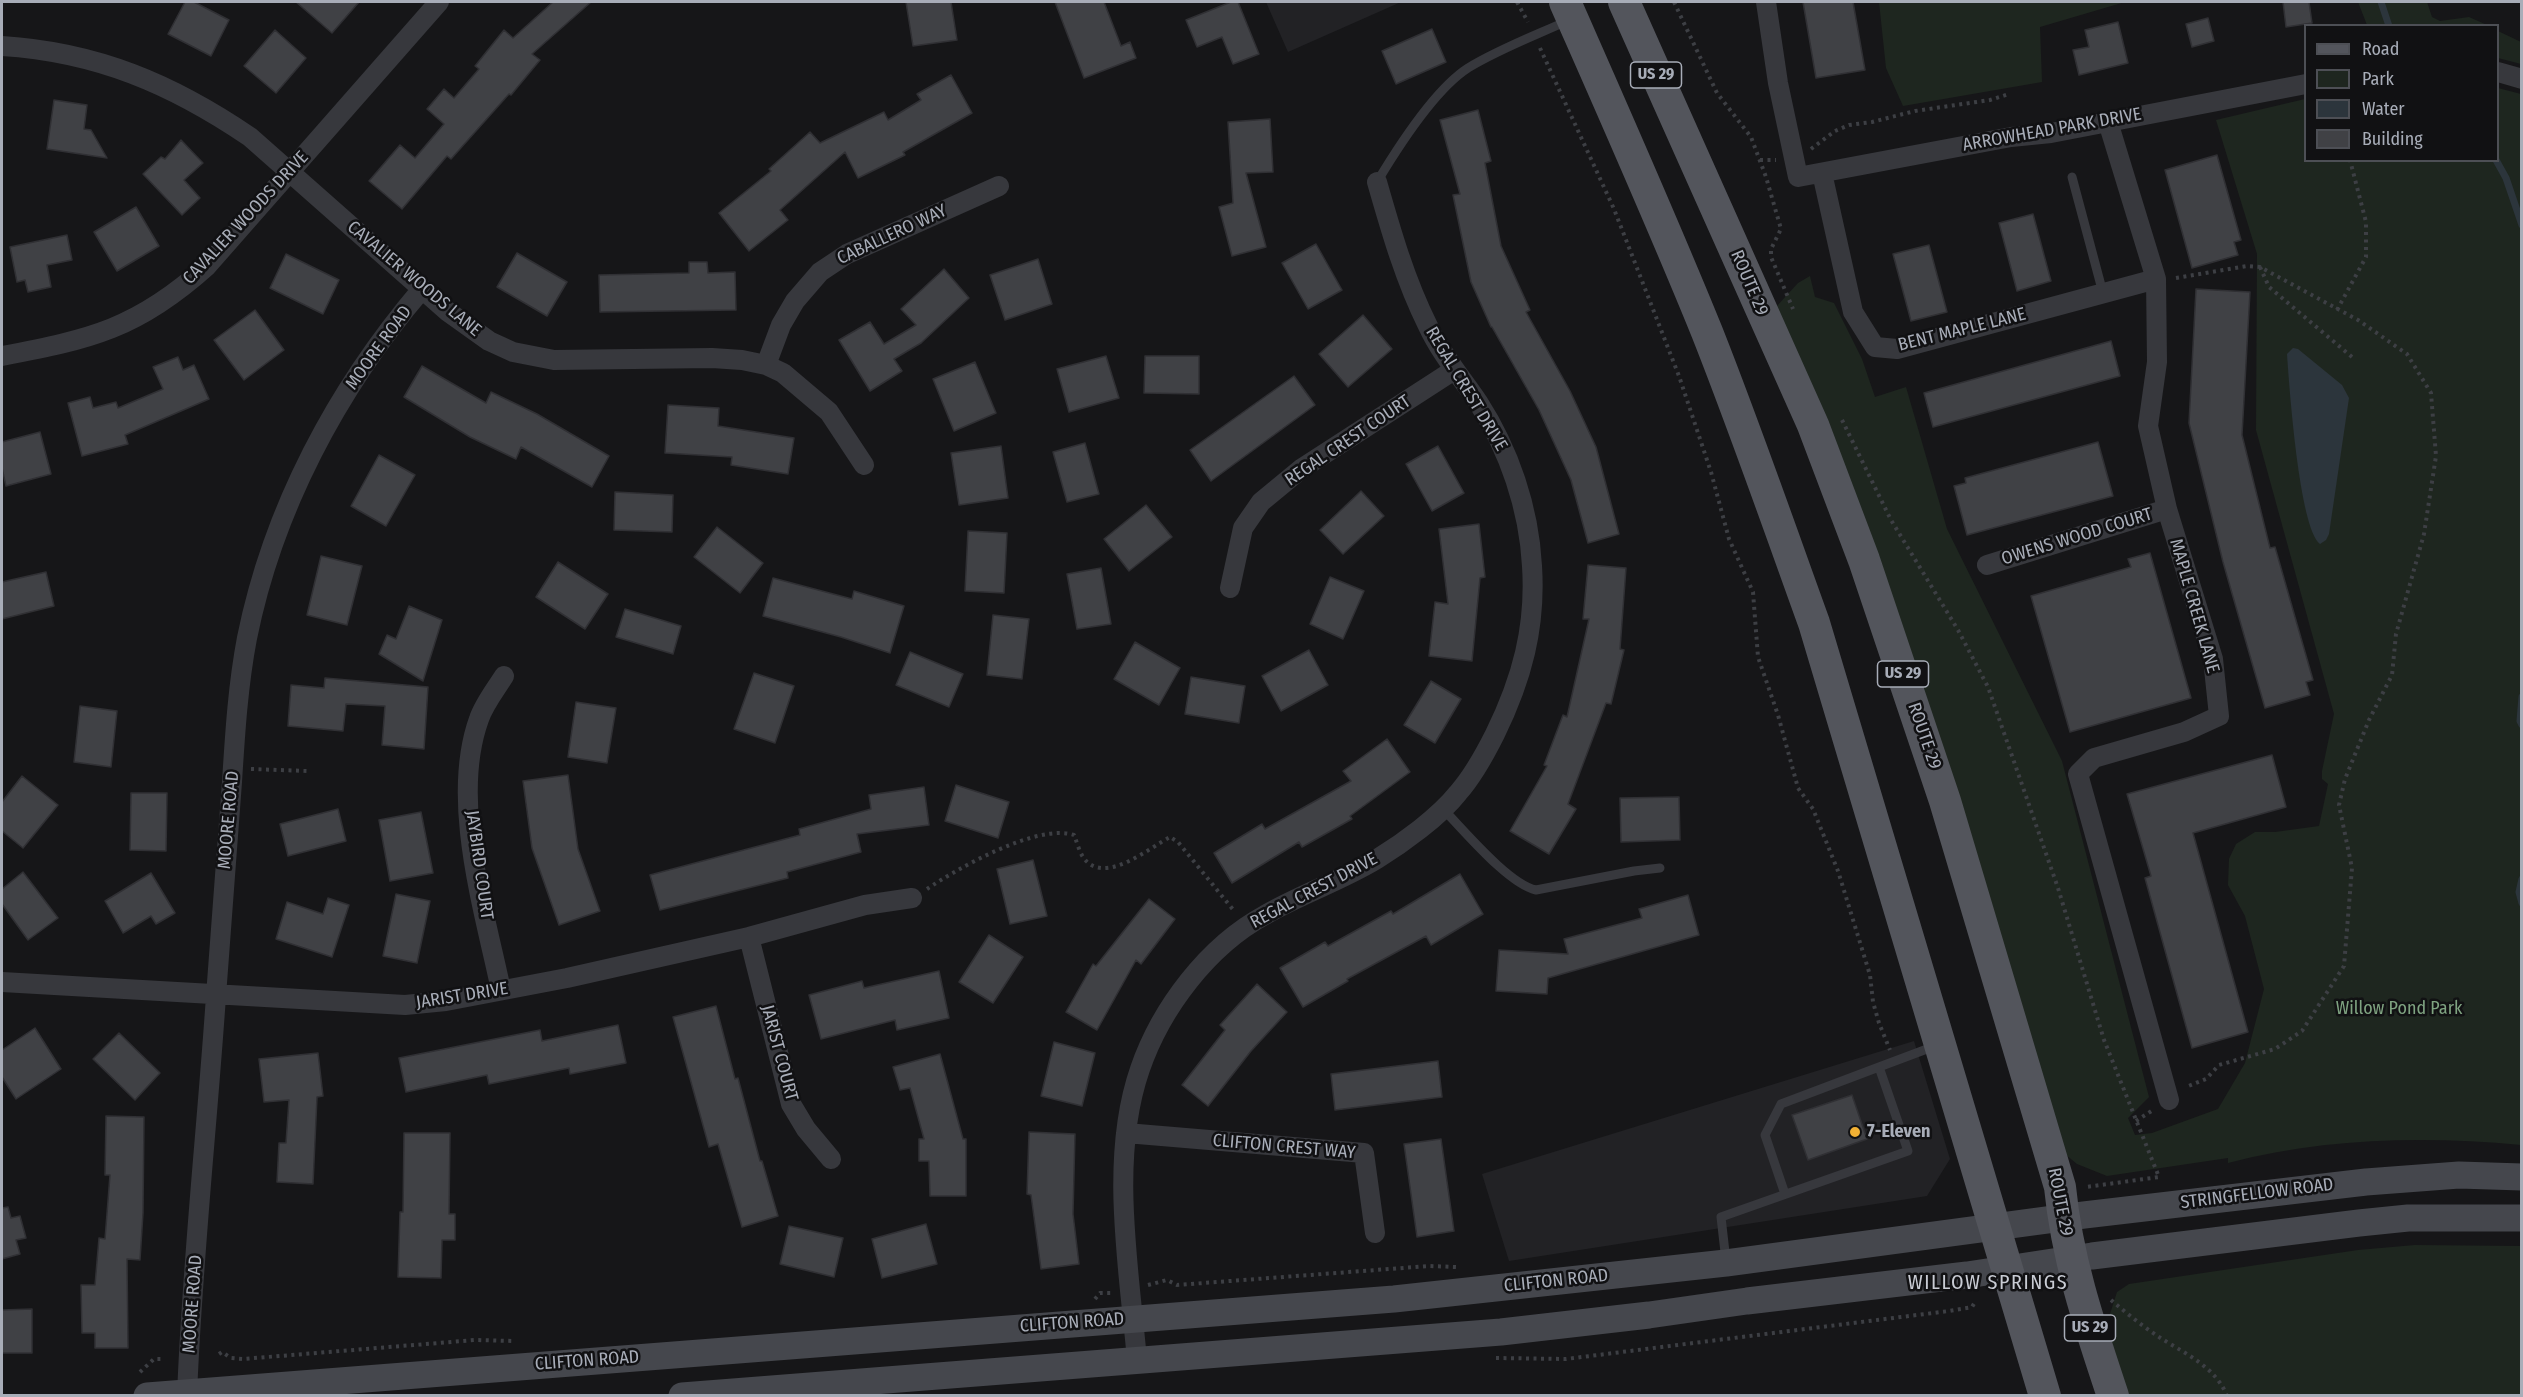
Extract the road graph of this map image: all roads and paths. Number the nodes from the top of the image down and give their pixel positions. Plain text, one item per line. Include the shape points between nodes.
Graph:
1 (439, 2) edge
2 (1517, 2) edge
3 (1624, 2) edge
4 (1674, 2) edge
5 (1766, 2) edge
6 (1569, 10) edge
7 (1534, 36) junction
8 (2, 46) edge
9 (2499, 72) edge
10 (2522, 79) edge
11 (2304, 84) edge
12 (2009, 94) dead end
13 (2108, 122) junction
14 (1794, 155) junction
15 (1760, 160) junction
16 (2351, 162) edge
17 (290, 172) junction
18 (1822, 173) junction
19 (2072, 177) dead end
20 (1377, 182) joint
21 (999, 186) dead end
22 (2260, 267) junction
23 (2156, 280) junction
24 (422, 290) junction
25 (2103, 293) junction
26 (2337, 310) junction
27 (1796, 316) dead end
28 (2, 356) edge
29 (2352, 357) dead end
30 (766, 365) junction
31 (1454, 370) junction
32 (1839, 415) dead end
33 (864, 465) dead end
34 (2167, 509) junction
35 (1987, 565) dead end
36 (1230, 588) dead end
37 (504, 676) dead end
38 (233, 767) junction
39 (308, 771) dead end
40 (1442, 808) junction
41 (1660, 868) dead end
42 (912, 898) joint
43 (1247, 927) junction
44 (749, 937) junction
45 (2, 982) edge
46 (501, 990) junction
47 (216, 995) junction
48 (1940, 1044) junction
49 (1893, 1062) junction
50 (1880, 1067) junction
51 (2169, 1100) junction
52 (2136, 1121) junction
53 (1126, 1133) junction
54 (831, 1158) dead end
55 (2522, 1177) edge
56 (2079, 1187) dead end
57 (1785, 1194) junction
58 (2522, 1218) edge
59 (2063, 1219) junction
60 (1994, 1227) junction
61 (1375, 1233) dead end
62 (2072, 1259) junction
63 (1726, 1263) junction
64 (2007, 1268) junction
65 (2102, 1293) dead end
66 (1134, 1319) junction
67 (164, 1359) dead end
68 (1137, 1360) junction
69 (142, 1385) edge
70 (188, 1394) edge
71 (682, 1395) edge
72 (2045, 1395) edge
73 (2113, 1395) edge
74 (2227, 1395) edge

1 - 17 street, CAVALIER WOODS DRIVE
2 - 7 path
3 - 59 main road, ROUTE 29 / US 29 via 1813,425 1864,560 1946,801 2060,1187
4 - 15 path via 1717,93 1744,126
5 - 14 street
6 - 7 lane
6 - 48 main road, US 29 via 1666,233 1772,504 1814,623
7 - 20 lane via 1455,79 1412,129
7 - 49 path via 1614,209 1679,376 1729,539 1753,592 1758,657 1798,788 1813,809 1838,871
8 - 17 street, CAVALIER WOODS LANE via 53,51 136,73 216,114
9 - 10 street
11 - 13 street, ARROWHEAD PARK DRIVE
12 - 14 path via 1850,125 1835,131 1816,148
13 - 18 street, ARROWHEAD PARK DRIVE
13 - 23 street, MAPLE CREEK LANE
14 - 15 path
14 - 18 street, ARROWHEAD PARK DRIVE via 1798,177
15 - 27 path via 1781,229 1771,257
16 - 26 path via 2366,222 2366,257
17 - 24 street, CAVALIER WOODS LANE
17 - 28 street, CAVALIER WOODS DRIVE via 207,266 156,307 91,338
18 - 25 street, BENT MAPLE LANE via 1853,312 1875,347 1896,349
19 - 25 lane
20 - 31 street, REGAL CREST DRIVE via 1403,268 1428,328
21 - 30 street, CABALLERO WAY via 847,254 820,272 795,301
22 - 23 path
22 - 26 path
22 - 29 path via 2269,287
23 - 25 street, BENT MAPLE LANE
23 - 34 street, MAPLE CREEK LANE via 2157,362 2148,426
24 - 30 street, CAVALIER WOODS LANE via 489,341 535,357 712,358
24 - 38 street, MOORE ROAD via 351,384 291,496 263,573 247,639
26 - 51 path via 2407,354 2431,393 2436,456 2424,534 2396,634 2392,675 2369,720 2339,805 2352,868 2344,966 2302,1031 2275,1049 2219,1065 2206,1079 2182,1088
30 - 33 street, CAVALIER WOODS LANE via 783,373 829,412
31 - 36 street, REGAL CREST COURT via 1301,469 1261,502 1243,528
31 - 40 street, REGAL CREST DRIVE via 1500,440 1515,482 1527,521 1532,612 1526,659 1510,704 1484,756 1458,794
32 - 52 path via 1891,520 1988,687 2058,888 2104,1040
34 - 35 street, OWENS WOOD COURT
34 - 51 street, MAPLE CREEK LANE via 2213,659 2219,716 2184,732 2094,758 2078,774
37 - 46 street, JAYBIRD COURT via 479,717 468,777 475,867
38 - 39 path
38 - 47 street, MOORE ROAD
40 - 41 lane via 1513,880 1529,889
40 - 43 street, REGAL CREST DRIVE via 1378,858
42 - 43 path via 968,863 1048,832 1074,836 1082,856 1098,867 1124,865 1170,837
42 - 44 street, JARIST DRIVE via 865,905
43 - 53 street, REGAL CREST DRIVE via 1219,949 1165,1015 1139,1070
44 - 46 street, JARIST DRIVE
44 - 54 street, JARIST COURT via 791,1104
45 - 47 street, JARIST DRIVE
46 - 47 street, JARIST DRIVE via 405,1005
47 - 70 street, MOORE ROAD
48 - 49 lane
48 - 60 main road, US 29
49 - 50 lane
50 - 57 lane via 1780,1104 1765,1135
50 - 57 lane via 1908,1152
51 - 52 path
52 - 56 path via 2159,1177
53 - 61 street, CLIFTON CREST WAY via 1364,1153
53 - 66 street, REGAL CREST DRIVE via 1122,1179
55 - 59 main road, STRINGFELLOW ROAD via 2459,1175 2366,1182
57 - 63 lane via 1721,1217
58 - 62 main road via 2408,1218
59 - 60 main road, STRINGFELLOW ROAD
59 - 62 main road, ROUTE 29 / US 29
60 - 63 main road, CLIFTON ROAD
60 - 64 main road, US 29
62 - 64 main road
62 - 73 main road, ROUTE 29 / US 29 via 2078,1291
63 - 66 main road, CLIFTON ROAD via 1394,1299
64 - 68 main road via 1501,1332
64 - 72 main road, US 29
65 - 74 path via 2206,1367
66 - 68 street, REGAL CREST DRIVE
66 - 70 main road, CLIFTON ROAD
67 - 69 path via 154,1359
68 - 71 main road
69 - 70 main road, CLIFTON ROAD

